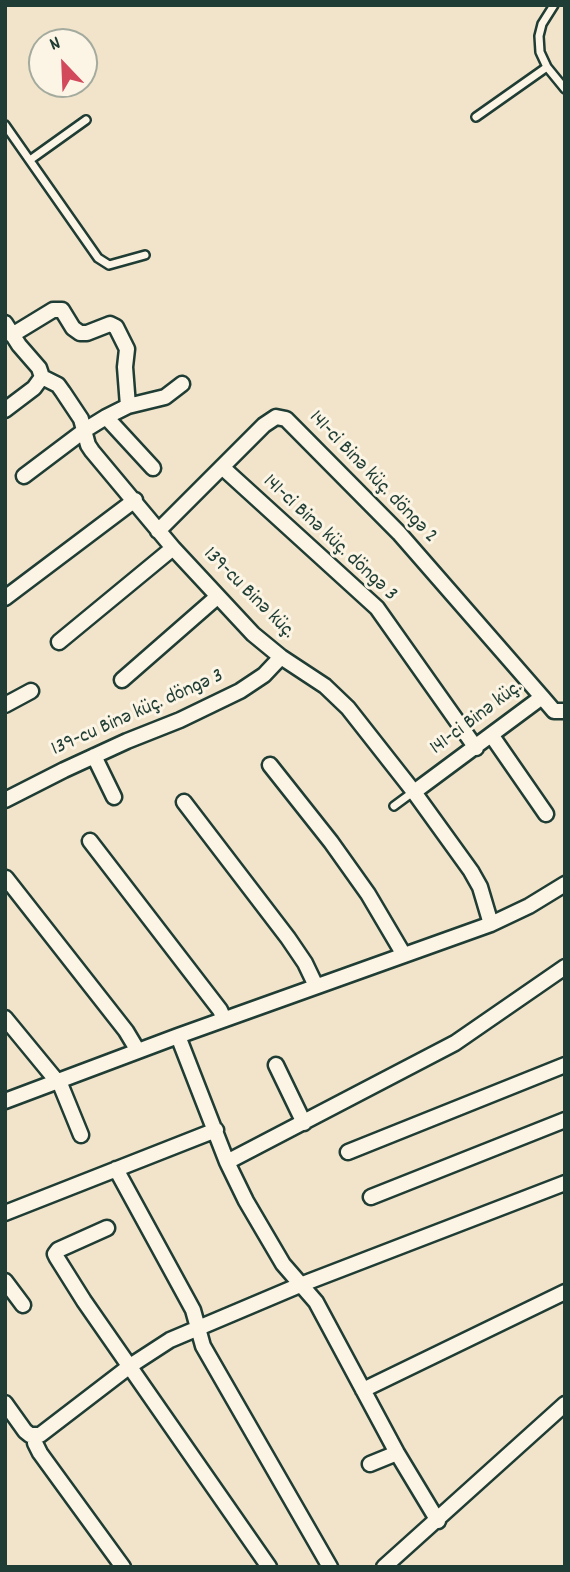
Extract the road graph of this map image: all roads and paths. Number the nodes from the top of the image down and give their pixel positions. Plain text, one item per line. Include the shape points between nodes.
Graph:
1 (554, 5) edge
2 (547, 67) junction
3 (565, 89) edge
4 (475, 117) dead end
5 (86, 120) dead end
6 (5, 125) edge
7 (30, 160) junction
8 (145, 255) dead end
9 (9, 329) edge
10 (42, 376) junction
11 (182, 384) dead end
12 (128, 406) junction
13 (5, 410) edge
14 (106, 417) junction
15 (85, 430) junction
16 (222, 467) junction
17 (153, 468) dead end
18 (24, 476) dead end
19 (135, 500) junction
20 (158, 531) junction
21 (173, 548) junction
22 (217, 597) junction
23 (5, 598) edge
24 (59, 642) dead end
25 (281, 657) junction
26 (122, 680) dead end
27 (31, 691) dead end
28 (542, 697) junction
29 (5, 705) edge
30 (565, 712) edge
31 (492, 736) junction
32 (476, 748) junction
33 (94, 756) junction
34 (270, 765) dead end
35 (414, 792) junction
36 (114, 797) dead end
37 (5, 800) edge
38 (184, 802) dead end
39 (394, 806) dead end
40 (546, 814) dead end
41 (90, 841) dead end
42 (6, 878) edge
43 (565, 884) edge
44 (491, 924) junction
45 (404, 954) junction
46 (565, 967) edge
47 (316, 986) junction
48 (5, 1018) edge
49 (224, 1019) junction
50 (178, 1036) junction
51 (138, 1051) junction
52 (276, 1065) dead end
53 (565, 1065) edge
54 (57, 1081) junction
55 (5, 1101) edge
56 (565, 1120) edge
57 (304, 1123) junction
58 (216, 1130) junction
59 (81, 1135) dead end
60 (348, 1152) dead end
61 (228, 1162) junction
62 (116, 1169) junction
63 (565, 1183) edge
64 (371, 1197) dead end
65 (5, 1213) edge
66 (107, 1228) dead end
67 (5, 1281) edge
68 (300, 1285) junction
69 (565, 1292) edge
70 (23, 1305) dead end
71 (199, 1328) junction
72 (130, 1366) junction
73 (363, 1390) junction
74 (5, 1403) edge
75 (565, 1404) edge
76 (35, 1436) junction
77 (397, 1453) junction
78 (370, 1464) dead end
79 (438, 1521) junction
80 (123, 1567) edge
81 (269, 1567) edge
82 (330, 1567) edge
83 (384, 1567) edge

1 - 2 lane via 539,36
2 - 3 lane
2 - 4 lane
5 - 7 lane
6 - 7 lane
7 - 8 lane via 97,258 109,265
9 - 10 street, 139-cu Binə küç.
9 - 12 street via 53,310 62,310 80,333 110,324 117,327 127,349
10 - 13 street
10 - 15 street, 139-cu Binə küç. via 58,385
11 - 12 street via 165,397
12 - 14 street
14 - 15 street
14 - 17 street
15 - 18 street
15 - 19 street, 139-cu Binə küç. via 92,451
16 - 20 street, 141-ci Binə küç. döngə 2
16 - 28 street, 141-ci Binə küç. döngə 2 via 264,425 276,417 286,419 399,533
16 - 32 street, 141-ci Binə küç. döngə 3 via 371,602
19 - 20 street, 139-cu Binə küç.
19 - 23 street
20 - 21 street, 139-cu Binə küç.
21 - 22 street, 139-cu Binə küç.
21 - 24 street
22 - 25 street, 139-cu Binə küç.
22 - 26 street
25 - 33 street, 139-cu Binə küç. döngə 3 via 240,691
25 - 35 street, 139-cu Binə küç. via 338,697
27 - 29 street
28 - 30 street, 141-ci Binə küç. via 554,711
28 - 31 street, 141-ci Binə küç.
31 - 32 street, 141-ci Binə küç.
31 - 40 street
32 - 35 street, 141-ci Binə küç.
33 - 36 street
33 - 37 street, 139-cu Binə küç. döngə 3
34 - 45 street via 368,894
35 - 39 lane
35 - 44 street, 139-cu Binə küç. via 475,879
38 - 47 street via 288,938
41 - 49 street
42 - 51 street
43 - 44 street
44 - 45 street
45 - 47 street
46 - 57 street via 455,1043
47 - 49 street
48 - 54 street
49 - 50 street
50 - 51 street
50 - 58 street
51 - 54 street
52 - 57 street
53 - 60 street
54 - 55 street
54 - 59 street
56 - 64 street
57 - 61 street
58 - 61 street
58 - 62 street
61 - 68 street via 258,1224
62 - 65 street
62 - 71 street
63 - 68 street
66 - 72 street via 55,1254
67 - 70 street
68 - 71 street
68 - 73 street via 316,1302
69 - 73 street
71 - 72 street
71 - 82 street via 203,1346
72 - 76 street
72 - 81 street
73 - 77 street
74 - 76 street via 25,1431
75 - 79 street
76 - 80 street via 40,1452
77 - 78 street
77 - 79 street
79 - 83 street

